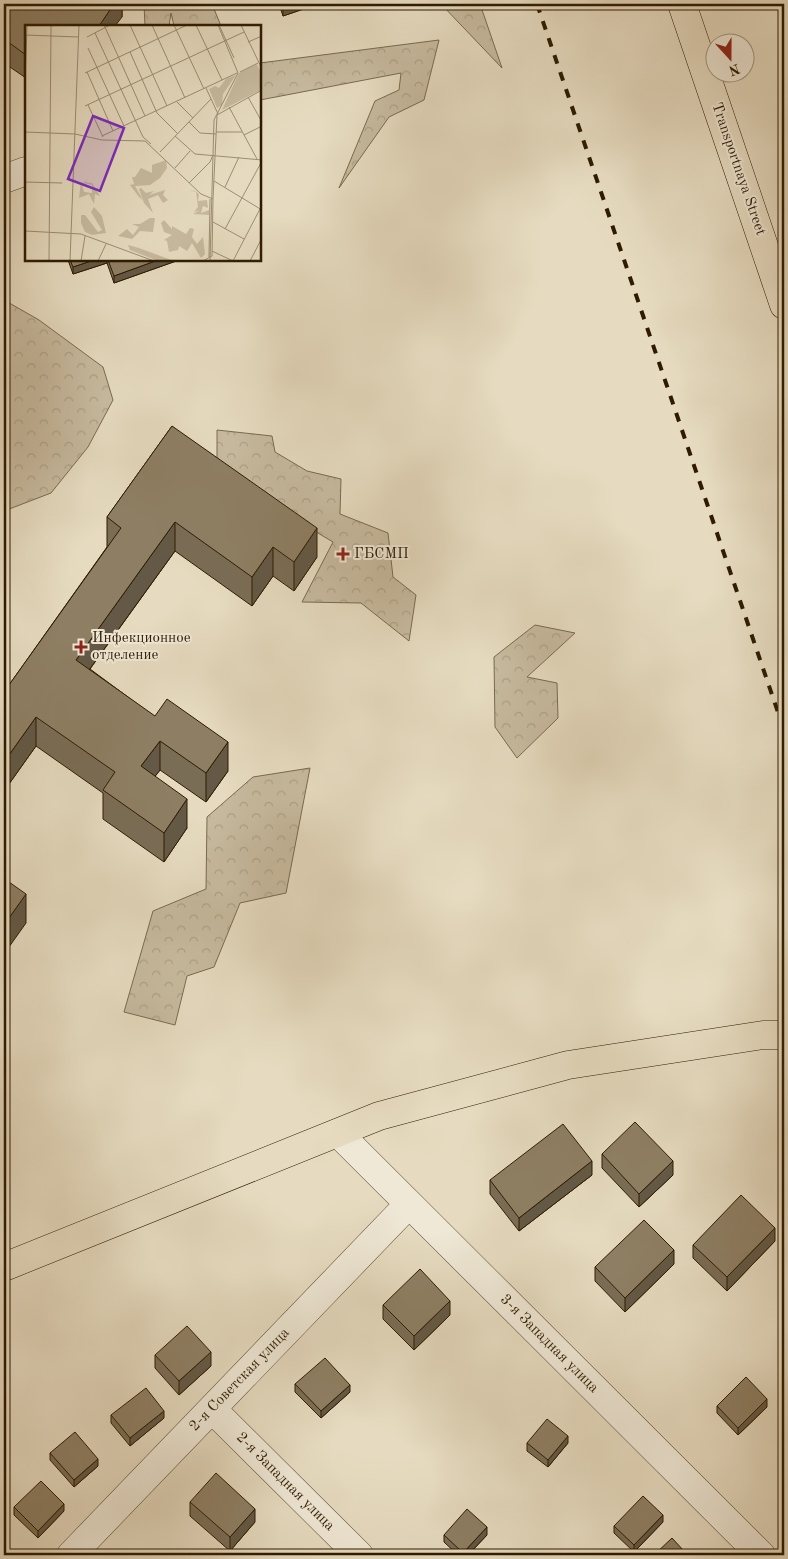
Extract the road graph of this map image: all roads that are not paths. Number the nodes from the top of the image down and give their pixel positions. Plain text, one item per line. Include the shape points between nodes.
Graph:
1 (682, 4) edge
2 (25, 171) edge
3 (4, 179) edge
4 (784, 305) edge
5 (784, 1034) edge
6 (338, 1133) junction
7 (409, 1204) junction
8 (4, 1268) edge
9 (212, 1410) junction
10 (72, 1555) edge
11 (359, 1555) edge
12 (761, 1555) edge

1 - 4 main road, Transportnaya Street
2 - 3 street
5 - 6 main road via 568,1065 379,1116
6 - 7 street, 3-я Западная улица
6 - 8 main road
7 - 9 street, 2-я Советская улица
7 - 12 street, 3-я Западная улица
9 - 10 street, 2-я Советская улица
9 - 11 street, 2-я Западная улица

